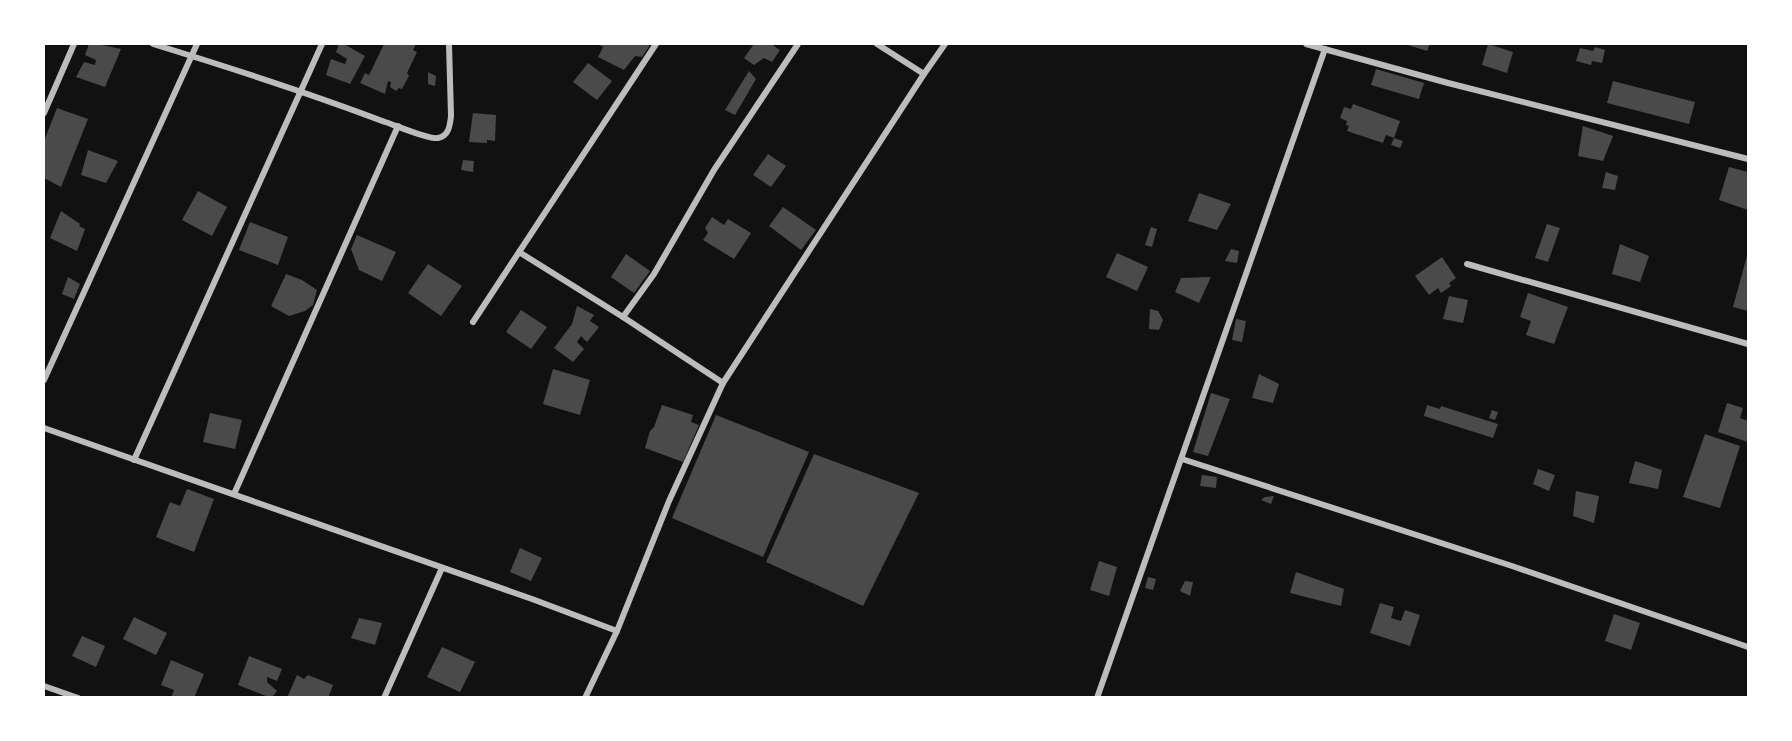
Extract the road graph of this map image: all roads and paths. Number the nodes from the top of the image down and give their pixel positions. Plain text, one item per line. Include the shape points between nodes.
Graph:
1 (74, 44) edge
2 (153, 44) edge
3 (197, 44) edge
4 (322, 44) edge
5 (448, 44) edge
6 (656, 44) edge
7 (798, 44) edge
8 (878, 44) edge
9 (945, 44) edge
10 (1306, 44) edge
11 (1325, 49) junction
12 (192, 55) junction
13 (924, 74) junction
14 (300, 90) junction
15 (44, 113) edge
16 (398, 126) junction
17 (1749, 159) edge
18 (519, 252) junction
19 (1467, 264) dead end
20 (623, 317) junction
21 (473, 322) dead end
22 (1749, 344) edge
23 (44, 380) edge
24 (723, 383) junction
25 (44, 428) edge
26 (134, 459) junction
27 (1182, 459) junction
28 (234, 494) junction
29 (442, 568) junction
30 (617, 631) junction
31 (1749, 647) edge
32 (44, 686) edge
33 (78, 698) edge
34 (384, 698) edge
35 (585, 698) edge
36 (1097, 698) edge

1 - 15 street
2 - 12 street
3 - 12 street
4 - 14 street
5 - 16 street via 451,116 446,134 430,137
6 - 18 street
7 - 20 street
8 - 13 street
9 - 13 street
10 - 11 street
11 - 17 street
11 - 27 street
12 - 14 street
12 - 23 street
13 - 24 street
14 - 16 street
14 - 26 street
16 - 28 street
18 - 20 street
18 - 21 street
19 - 22 street
20 - 24 street
24 - 30 street via 669,501
25 - 26 street
26 - 28 street
27 - 31 street
27 - 36 street
28 - 29 street
29 - 30 street
29 - 34 street
30 - 35 street
32 - 33 street

